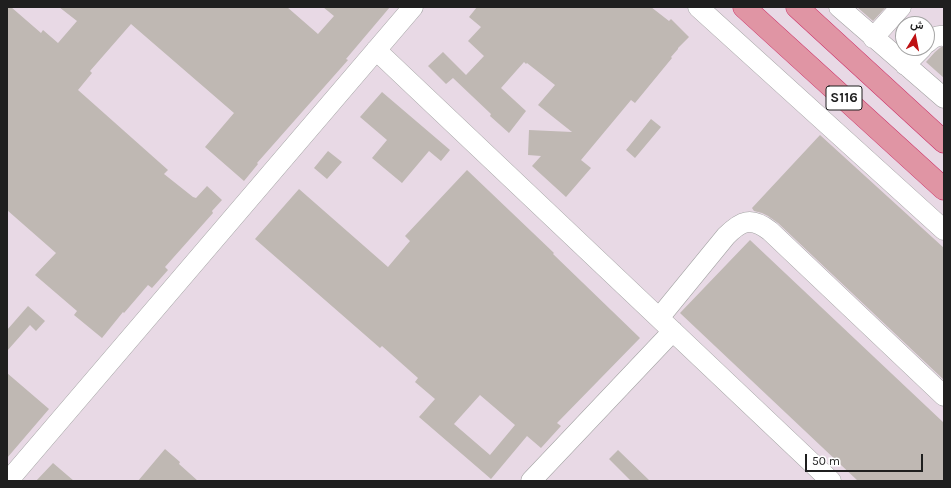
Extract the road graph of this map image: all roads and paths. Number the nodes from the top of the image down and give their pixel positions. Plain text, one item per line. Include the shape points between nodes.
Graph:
1 (412, 7) edge
2 (698, 7) edge
3 (744, 7) edge
4 (797, 7) edge
5 (838, 7) edge
6 (902, 7) edge
7 (873, 38) junction
8 (376, 50) junction
9 (914, 56) edge
10 (905, 65) junction
11 (944, 98) edge
12 (944, 142) edge
13 (944, 189) edge
14 (944, 230) edge
15 (666, 325) junction
16 (944, 396) edge
17 (8, 481) edge
18 (531, 481) edge
19 (831, 481) edge

1 - 8 street
2 - 14 street
3 - 13 highway, S116
4 - 12 highway, S116
5 - 7 street
6 - 7 street
7 - 10 street
8 - 15 street
8 - 17 street
9 - 10 street
10 - 11 street
15 - 16 street via 726,236 735,227 747,222 757,222 770,231
15 - 18 street
15 - 19 street

